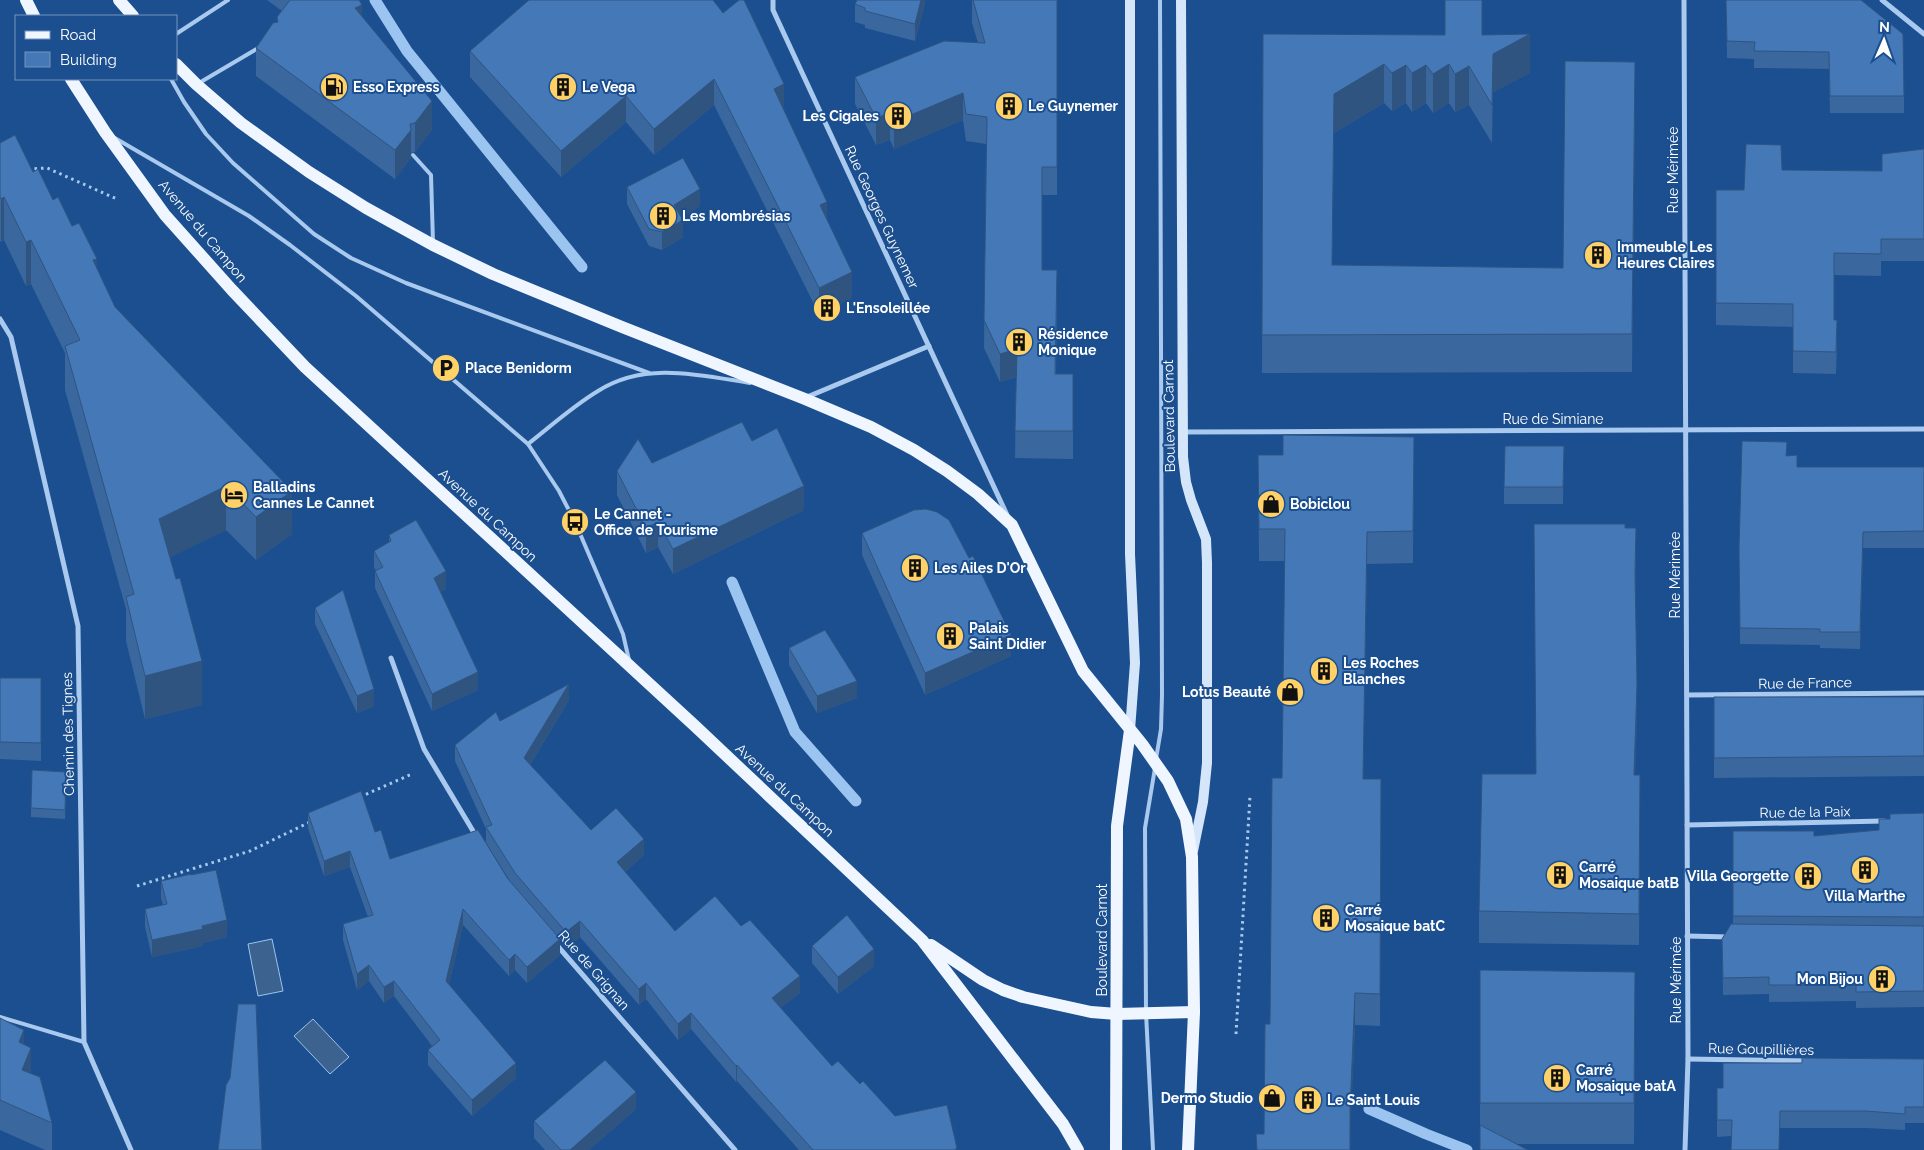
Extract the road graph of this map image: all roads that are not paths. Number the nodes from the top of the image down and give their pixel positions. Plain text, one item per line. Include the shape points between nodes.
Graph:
1 (26, 0) edge
2 (119, 0) edge
3 (228, 0) edge
4 (773, 0) edge
5 (1130, 0) edge
6 (1160, 0) edge
7 (1181, 0) edge
8 (1684, 0) edge
9 (1882, 0) edge
10 (34, 15) edge
11 (132, 15) edge
12 (178, 33) edge
13 (1924, 34) edge
14 (268, 43) edge
15 (178, 66) edge
16 (72, 80) edge
17 (172, 80) edge
18 (196, 84) junction
19 (105, 132) junction
20 (413, 155) edge
21 (433, 245) junction
22 (0, 319) edge
23 (929, 346) junction
24 (649, 374) junction
25 (775, 387) junction
26 (804, 399) junction
27 (1924, 429) edge
28 (1685, 431) junction
29 (1182, 432) junction
30 (528, 444) junction
31 (1012, 525) junction
32 (391, 658) dead end
33 (630, 666) junction
34 (1924, 693) edge
35 (1687, 695) junction
36 (1130, 730) junction
37 (1156, 763) junction
38 (1894, 821) edge
39 (1687, 825) junction
40 (480, 841) edge
41 (1192, 857) junction
42 (550, 936) edge
43 (1687, 936) junction
44 (1737, 937) edge
45 (922, 940) junction
46 (1194, 1012) junction
47 (1117, 1014) junction
48 (1146, 1014) junction
49 (0, 1017) edge
50 (84, 1042) junction
51 (1688, 1059) junction
52 (1816, 1061) edge
53 (131, 1150) edge
54 (735, 1150) edge
55 (1078, 1150) edge
56 (1116, 1150) edge
57 (1153, 1150) edge
58 (1188, 1150) edge
59 (1685, 1150) edge

1 - 10 main road
2 - 11 main road
3 - 12 lane
4 - 23 street, Rue Georges Guynemer via 773,10
5 - 36 main road, Boulevard Carnot via 1130,554 1135,663
6 - 37 lane via 1162,695
7 - 29 main road, Boulevard Carnot
8 - 28 street, Rue Mérimée
9 - 13 street
14 - 18 lane
15 - 18 main road
16 - 19 main road, Avenue du Campon
17 - 24 lane via 206,134 233,163 314,234 352,258 406,283
18 - 21 main road via 242,123 309,172
19 - 30 lane via 249,216 356,296
19 - 33 main road, Avenue du Campon via 165,215 305,367
20 - 21 lane via 431,174
21 - 25 main road via 502,278
22 - 50 street, Chemin des Tignes via 11,337 78,626
23 - 26 street
23 - 31 street, Rue Georges Guynemer
24 - 25 lane via 701,375
24 - 30 lane via 630,377 598,390
25 - 26 main road
26 - 31 main road via 871,427 914,450 978,494
27 - 28 street, Rue de Simiane
28 - 29 street, Rue de Simiane
28 - 35 street, Rue Mérimée
29 - 41 main road, Boulevard Carnot via 1186,482 1206,539 1207,563 1207,763
30 - 33 lane via 575,522 623,634
31 - 36 main road via 1083,671
32 - 40 street via 424,749
33 - 45 main road, Avenue du Campon
34 - 35 street, Rue de France
35 - 39 street, Rue Mérimée
36 - 37 main road, Boulevard Carnot
36 - 47 main road, Boulevard Carnot via 1117,826
37 - 41 main road, Boulevard Carnot via 1186,819
37 - 48 lane via 1145,828
38 - 39 street, Rue de la Paix
39 - 43 street, Rue Mérimée
41 - 46 main road, Boulevard Carnot
42 - 54 street, Rue de Grignan
43 - 44 street
43 - 51 street, Rue Mérimée
45 - 47 main road, Avenue du Campon via 1003,990 1066,1007
45 - 55 main road, Avenue du Campon via 1063,1124
46 - 48 main road, Avenue du Campon
46 - 58 main road, Boulevard Carnot
47 - 48 main road, Avenue du Campon
47 - 56 main road, Boulevard Carnot
48 - 57 lane
49 - 50 lane
50 - 53 street, Chemin des Tignes
51 - 52 street, Rue Goupillières
51 - 59 street, Rue Mérimée

